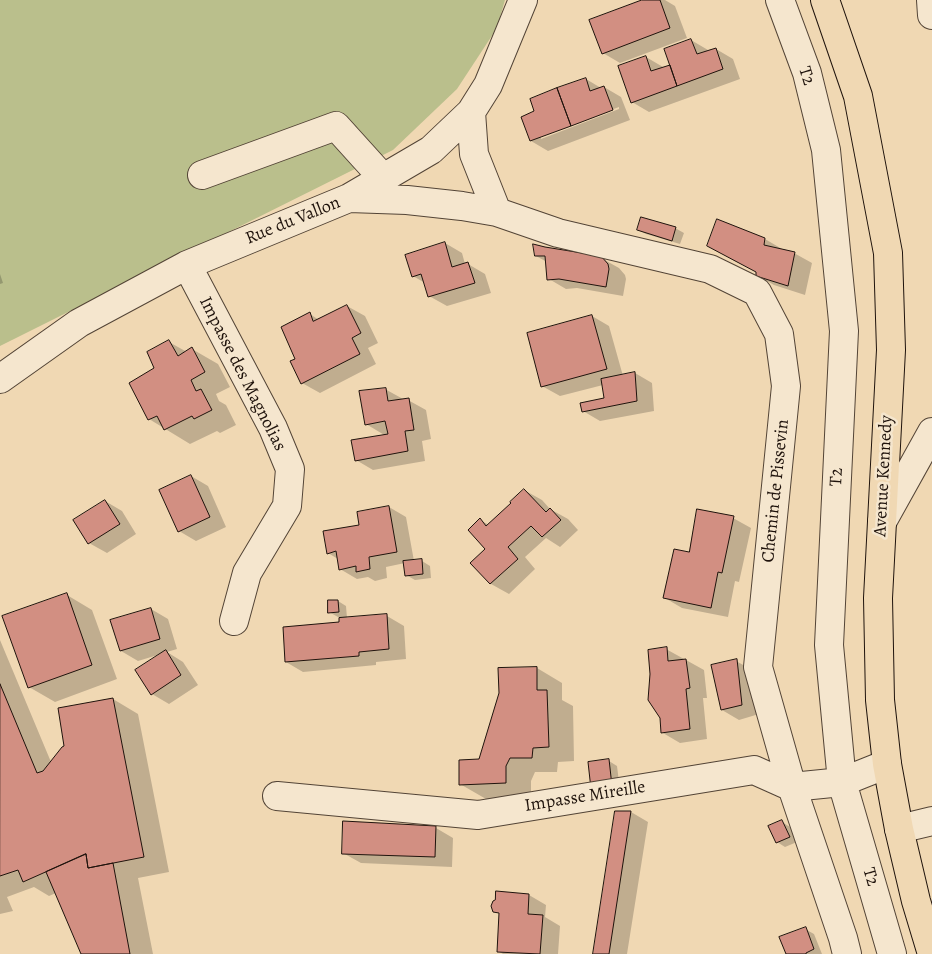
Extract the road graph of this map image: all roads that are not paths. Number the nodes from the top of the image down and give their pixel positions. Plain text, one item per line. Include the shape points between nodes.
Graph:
1 (523, 0) edge
2 (780, 0) edge
3 (825, 0) edge
4 (931, 0) edge
5 (932, 15) edge
6 (471, 112) junction
7 (202, 175) dead end
8 (383, 178) junction
9 (349, 198) junction
10 (497, 212) junction
11 (187, 265) junction
12 (0, 379) edge
13 (932, 432) edge
14 (882, 522) junction
15 (234, 621) dead end
16 (887, 764) junction
17 (842, 782) junction
18 (792, 787) junction
19 (276, 796) dead end
20 (932, 821) edge
21 (899, 829) junction
22 (847, 954) edge
23 (892, 954) edge
24 (932, 954) edge

1 - 6 street, Rue du Vallon via 488,85
2 - 17 street, T2 via 807,73 826,150 844,331 829,644
3 - 14 main road, Avenue Kennedy via 858,96 888,253 891,350
4 - 5 street
6 - 8 street, Rue du Vallon via 431,150
6 - 10 street via 474,154
7 - 8 street via 336,126
8 - 9 street, Rue du Vallon
9 - 10 street, Chemin de Pissevin via 407,200
9 - 11 street, Rue du Vallon
10 - 18 street, Chemin de Pissevin via 558,233 710,269 757,292 779,334 786,386 758,668
11 - 12 street, Rue du Vallon via 79,323
11 - 15 street, Impasse des Magnolias via 273,428 290,469 287,506 247,573
13 - 14 street
14 - 16 main road, Avenue Kennedy via 878,598 882,723
16 - 17 street, Impasse Mireille
16 - 21 main road, Avenue Kennedy
17 - 18 street, Impasse Mireille
17 - 23 street, T2
18 - 19 street, Impasse Mireille via 754,770 478,815
18 - 22 street, Chemin de Pissevin
20 - 21 street
21 - 24 main road, Avenue Kennedy

